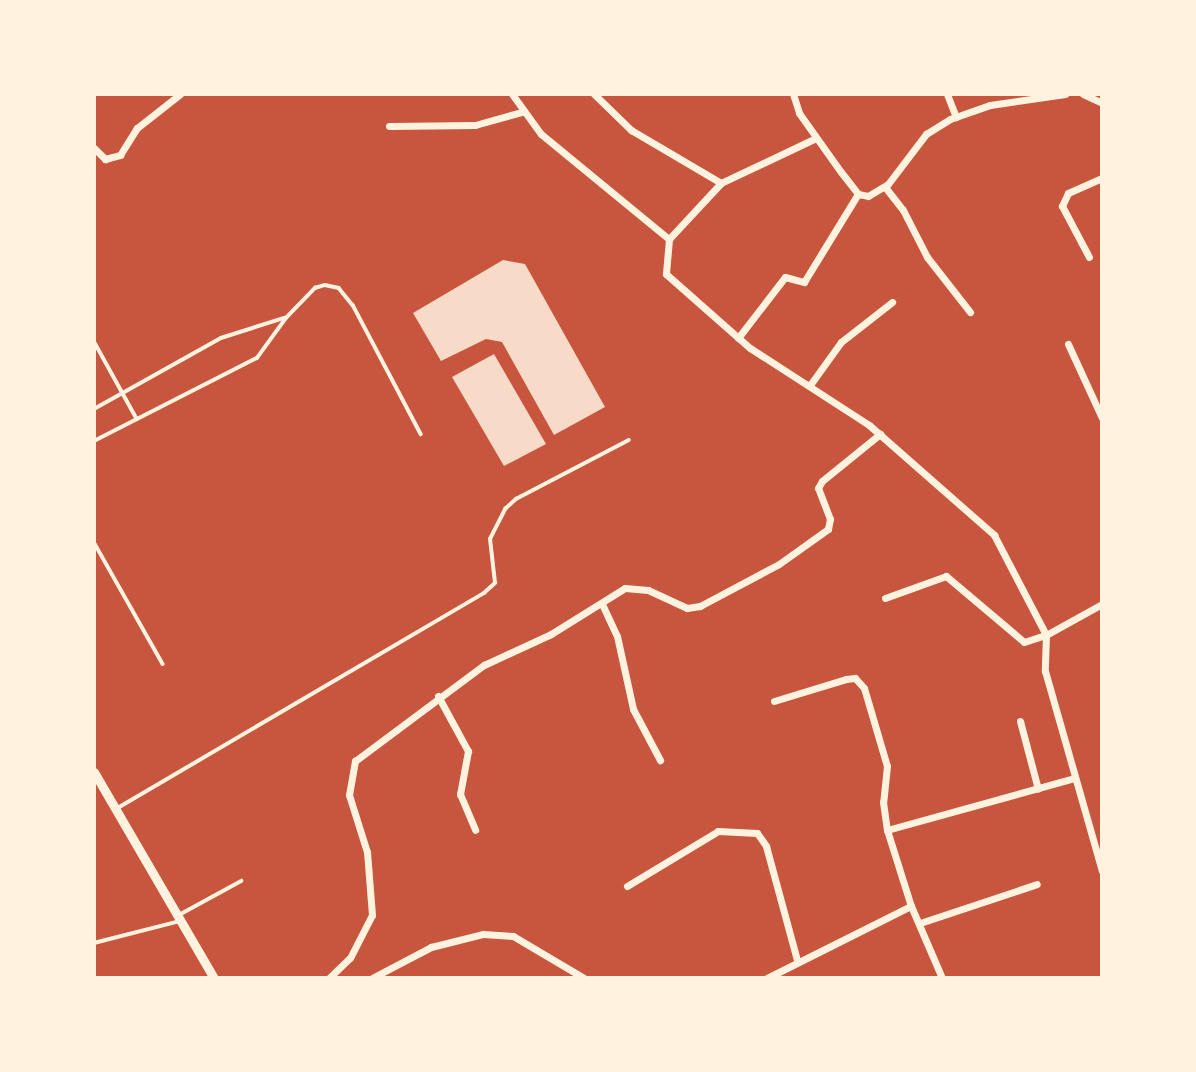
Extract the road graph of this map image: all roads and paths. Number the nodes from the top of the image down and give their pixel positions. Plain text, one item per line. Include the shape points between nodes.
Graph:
1 (180, 94) edge
2 (512, 94) edge
3 (594, 94) edge
4 (793, 94) edge
5 (947, 94) edge
6 (1065, 94) edge
7 (1083, 94) edge
8 (1101, 103) edge
9 (522, 112) junction
10 (956, 117) junction
11 (389, 126) dead end
12 (816, 138) junction
13 (94, 148) edge
14 (1101, 178) edge
15 (721, 183) junction
16 (885, 187) junction
17 (858, 194) junction
18 (669, 239) junction
19 (1089, 257) dead end
20 (892, 302) dead end
21 (970, 312) dead end
22 (286, 318) junction
23 (738, 338) junction
24 (94, 341) edge
25 (1069, 344) dead end
26 (810, 385) junction
27 (124, 393) junction
28 (94, 409) edge
29 (1101, 418) edge
30 (137, 419) junction
31 (421, 434) dead end
32 (880, 434) junction
33 (629, 440) dead end
34 (94, 441) edge
35 (94, 542) edge
36 (885, 597) dead end
37 (602, 604) junction
38 (1101, 604) edge
39 (1046, 635) junction
40 (163, 664) dead end
41 (438, 696) junction
42 (774, 701) dead end
43 (1020, 721) dead end
44 (660, 760) dead end
45 (94, 772) edge
46 (1075, 778) junction
47 (1038, 789) junction
48 (116, 809) junction
49 (475, 830) dead end
50 (887, 830) junction
51 (1101, 871) edge
52 (241, 881) dead end
53 (1037, 884) dead end
54 (627, 886) dead end
55 (911, 906) junction
56 (180, 918) junction
57 (920, 923) junction
58 (94, 943) edge
59 (797, 960) junction
60 (214, 978) edge
61 (329, 978) edge
62 (372, 978) edge
63 (583, 978) edge
64 (767, 978) edge
65 (942, 978) edge

1 - 13 street via 137,128 120,155 105,159
2 - 9 street
3 - 15 street via 631,130
4 - 12 street
5 - 10 street
6 - 10 street via 990,105
7 - 8 street
9 - 11 street via 475,125
9 - 18 street via 541,135
10 - 16 street via 915,144
12 - 15 street
12 - 17 street
14 - 19 street via 1069,193 1062,206
15 - 18 street
16 - 17 street via 874,196
16 - 21 street via 927,257
17 - 23 street via 804,282 785,277
18 - 23 street via 666,274
20 - 26 street via 848,336
22 - 27 lane via 221,338
22 - 30 lane via 257,358
22 - 31 lane via 314,288 332,286 345,293
23 - 26 street
24 - 27 lane
25 - 29 street
26 - 32 street
27 - 28 lane
27 - 30 lane
30 - 34 lane
32 - 37 street via 821,481 818,493 830,519 825,532 767,571 700,606 687,608 634,586
32 - 39 street via 983,522 1007,556
33 - 48 lane via 505,509 490,539 495,583 484,593
35 - 40 lane
36 - 39 street via 946,576 1017,638 1030,641
37 - 41 street via 484,665
37 - 44 street via 617,636 633,709
38 - 39 street
39 - 46 street via 1045,671
41 - 49 street via 468,751 460,794
41 - 61 street via 355,761 350,770 349,794 371,874 372,915 349,957
42 - 50 street via 846,679 860,681 887,766 883,802
43 - 47 street
45 - 48 street
46 - 47 street
46 - 51 street
47 - 50 street
48 - 56 street
50 - 55 street
52 - 56 lane
53 - 57 street
54 - 59 street via 718,831 757,833 766,846
55 - 57 street
55 - 59 street
56 - 58 lane
56 - 60 street
57 - 65 street
59 - 64 street
62 - 63 street via 431,947 483,934 513,936

